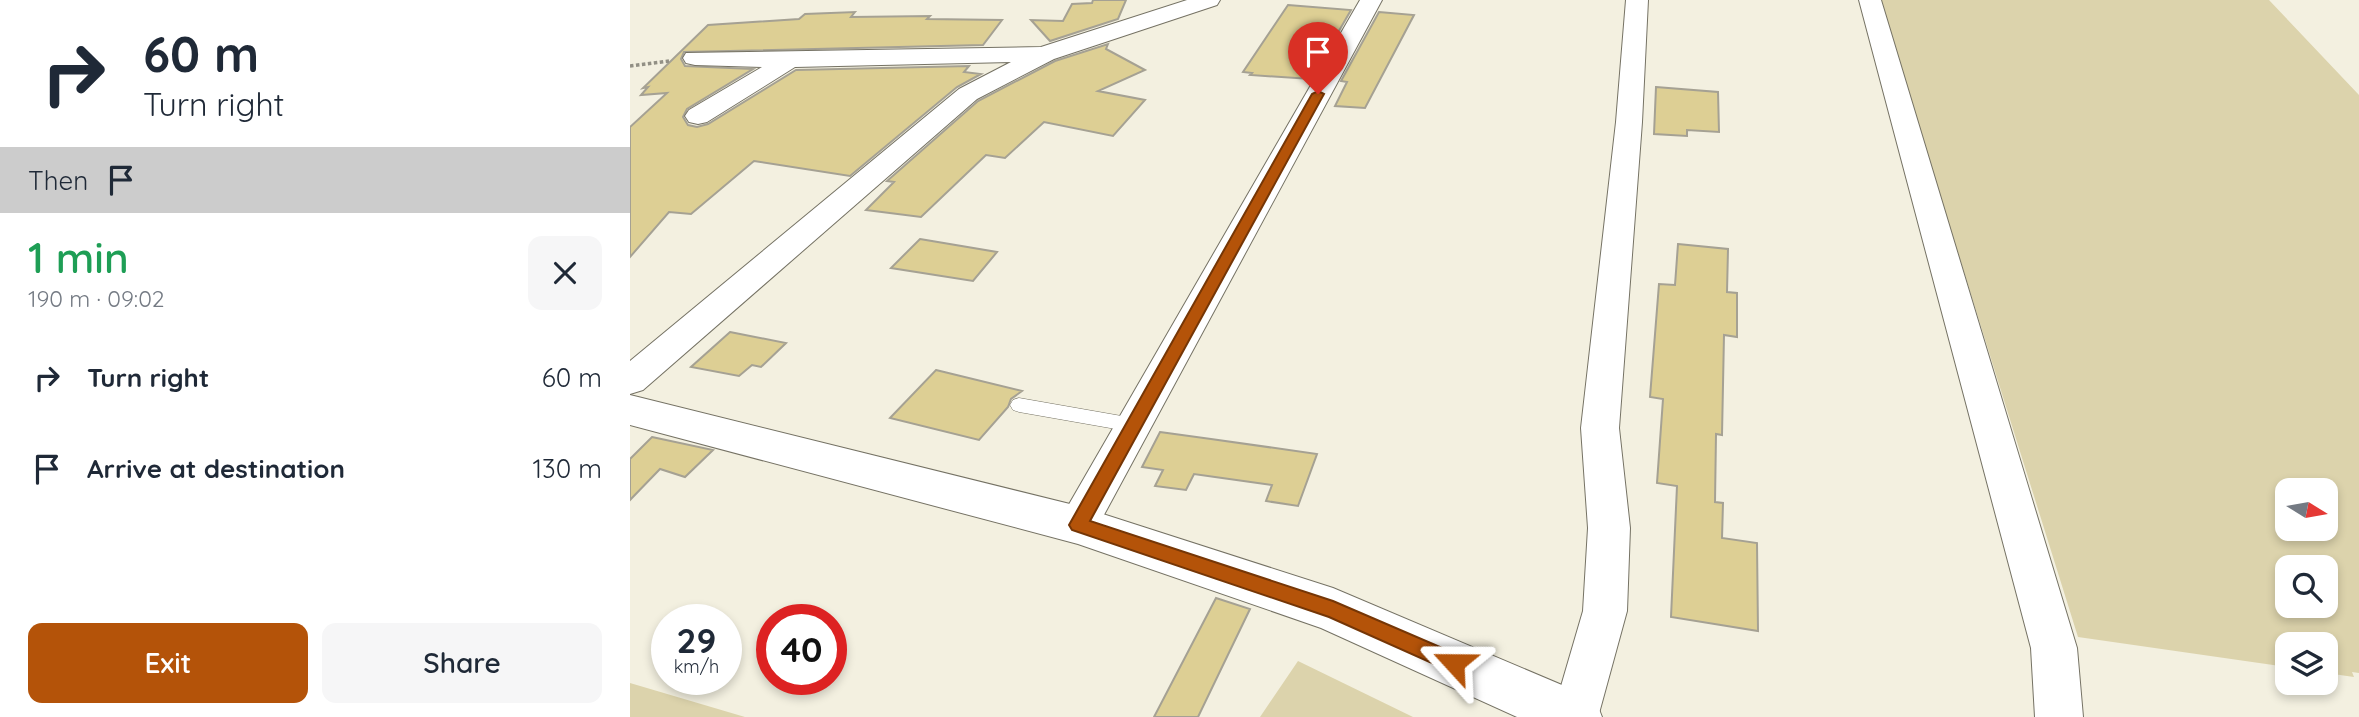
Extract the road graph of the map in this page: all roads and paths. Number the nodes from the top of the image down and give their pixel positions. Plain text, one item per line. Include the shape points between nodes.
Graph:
1 (1371, 0) edge
2 (1637, 0) edge
3 (1870, 0) edge
4 (1204, 1) edge
5 (1045, 54) junction
6 (695, 58) joint
7 (790, 60) junction
8 (630, 66) edge
9 (698, 116) dead end
10 (630, 381) edge
11 (1019, 405) dead end
12 (630, 410) edge
13 (1133, 425) junction
14 (1078, 525) junction
15 (1576, 717) edge
16 (2059, 717) edge

1 - 13 street
2 - 15 street via 1600,428 1609,528 1605,611
3 - 16 street via 2054,648
4 - 5 street
5 - 7 street
5 - 10 street via 968,94
6 - 7 street
6 - 8 path
7 - 9 street
11 - 13 lane
12 - 14 street
13 - 14 street
14 - 15 street via 1333,610

